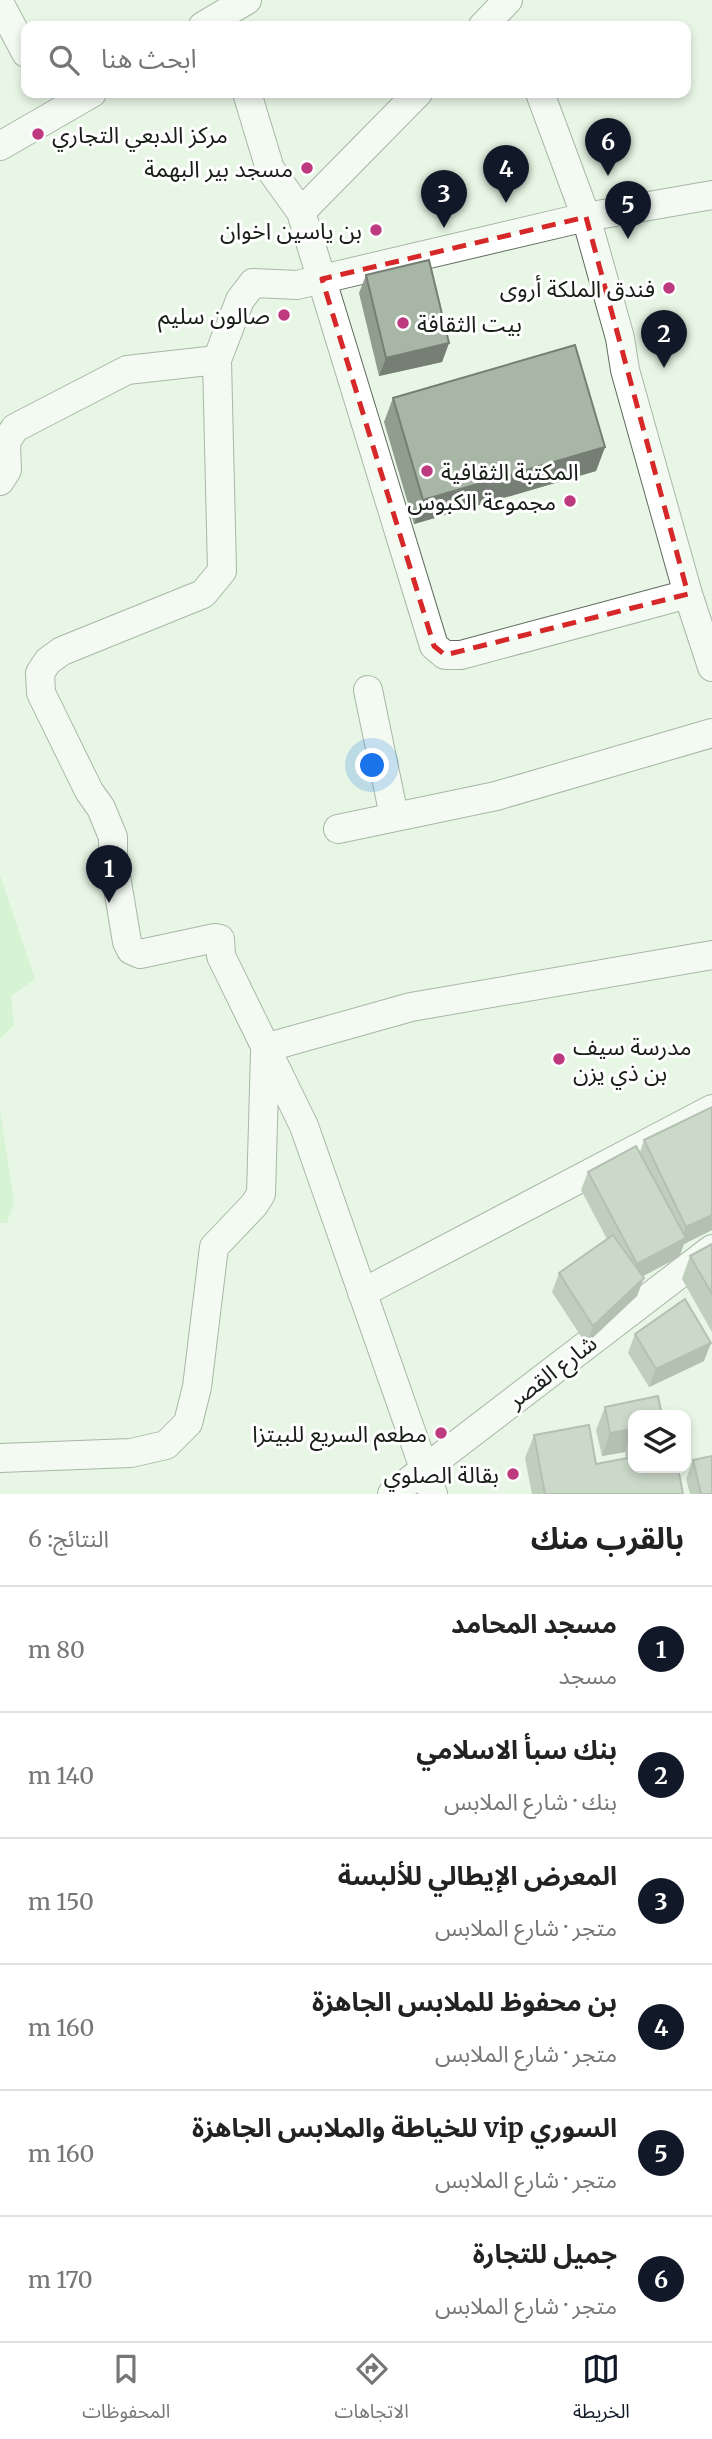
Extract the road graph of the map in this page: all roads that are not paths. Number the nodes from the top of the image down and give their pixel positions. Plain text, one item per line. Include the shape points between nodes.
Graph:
1 (0, 4) edge
2 (510, 9) edge
3 (236, 12) edge
4 (215, 21) edge
5 (491, 21) edge
6 (21, 44) edge
7 (72, 98) edge
8 (249, 98) edge
9 (413, 98) edge
10 (542, 98) edge
11 (53, 103) edge
12 (0, 146) edge
13 (712, 195) edge
14 (301, 212) junction
15 (586, 217) junction
16 (321, 279) junction
17 (217, 360) junction
18 (0, 481) edge
19 (700, 601) edge
20 (712, 667) edge
21 (368, 690) dead end
22 (712, 733) edge
23 (394, 816) junction
24 (338, 829) dead end
25 (712, 956) edge
26 (265, 1048) junction
27 (712, 1109) edge
28 (712, 1249) edge
29 (362, 1293) junction
30 (0, 1458) edge
31 (428, 1481) edge
32 (392, 1494) edge

1 - 6 street
2 - 5 street
3 - 4 street
7 - 11 street
8 - 14 street via 270,169
9 - 14 street
10 - 15 street
11 - 12 street
13 - 15 street
14 - 16 street
15 - 16 street
15 - 19 street
16 - 17 street via 296,285 253,284 240,300
16 - 19 street via 434,646 445,655 461,655
17 - 18 street via 127,370 15,428 6,442 7,470
17 - 26 street via 222,571 203,594 62,651 40,673 41,693 113,837 131,950 140,954 220,939 221,956
19 - 20 street
21 - 23 street
22 - 23 street via 496,796
23 - 24 street
25 - 26 street via 411,1007
26 - 29 street via 303,1126
26 - 30 street via 261,1194 214,1247 197,1387 188,1423 166,1445 131,1453
27 - 29 street
28 - 31 street, شارع القصر
29 - 31 street
31 - 32 street, شارع القصر

